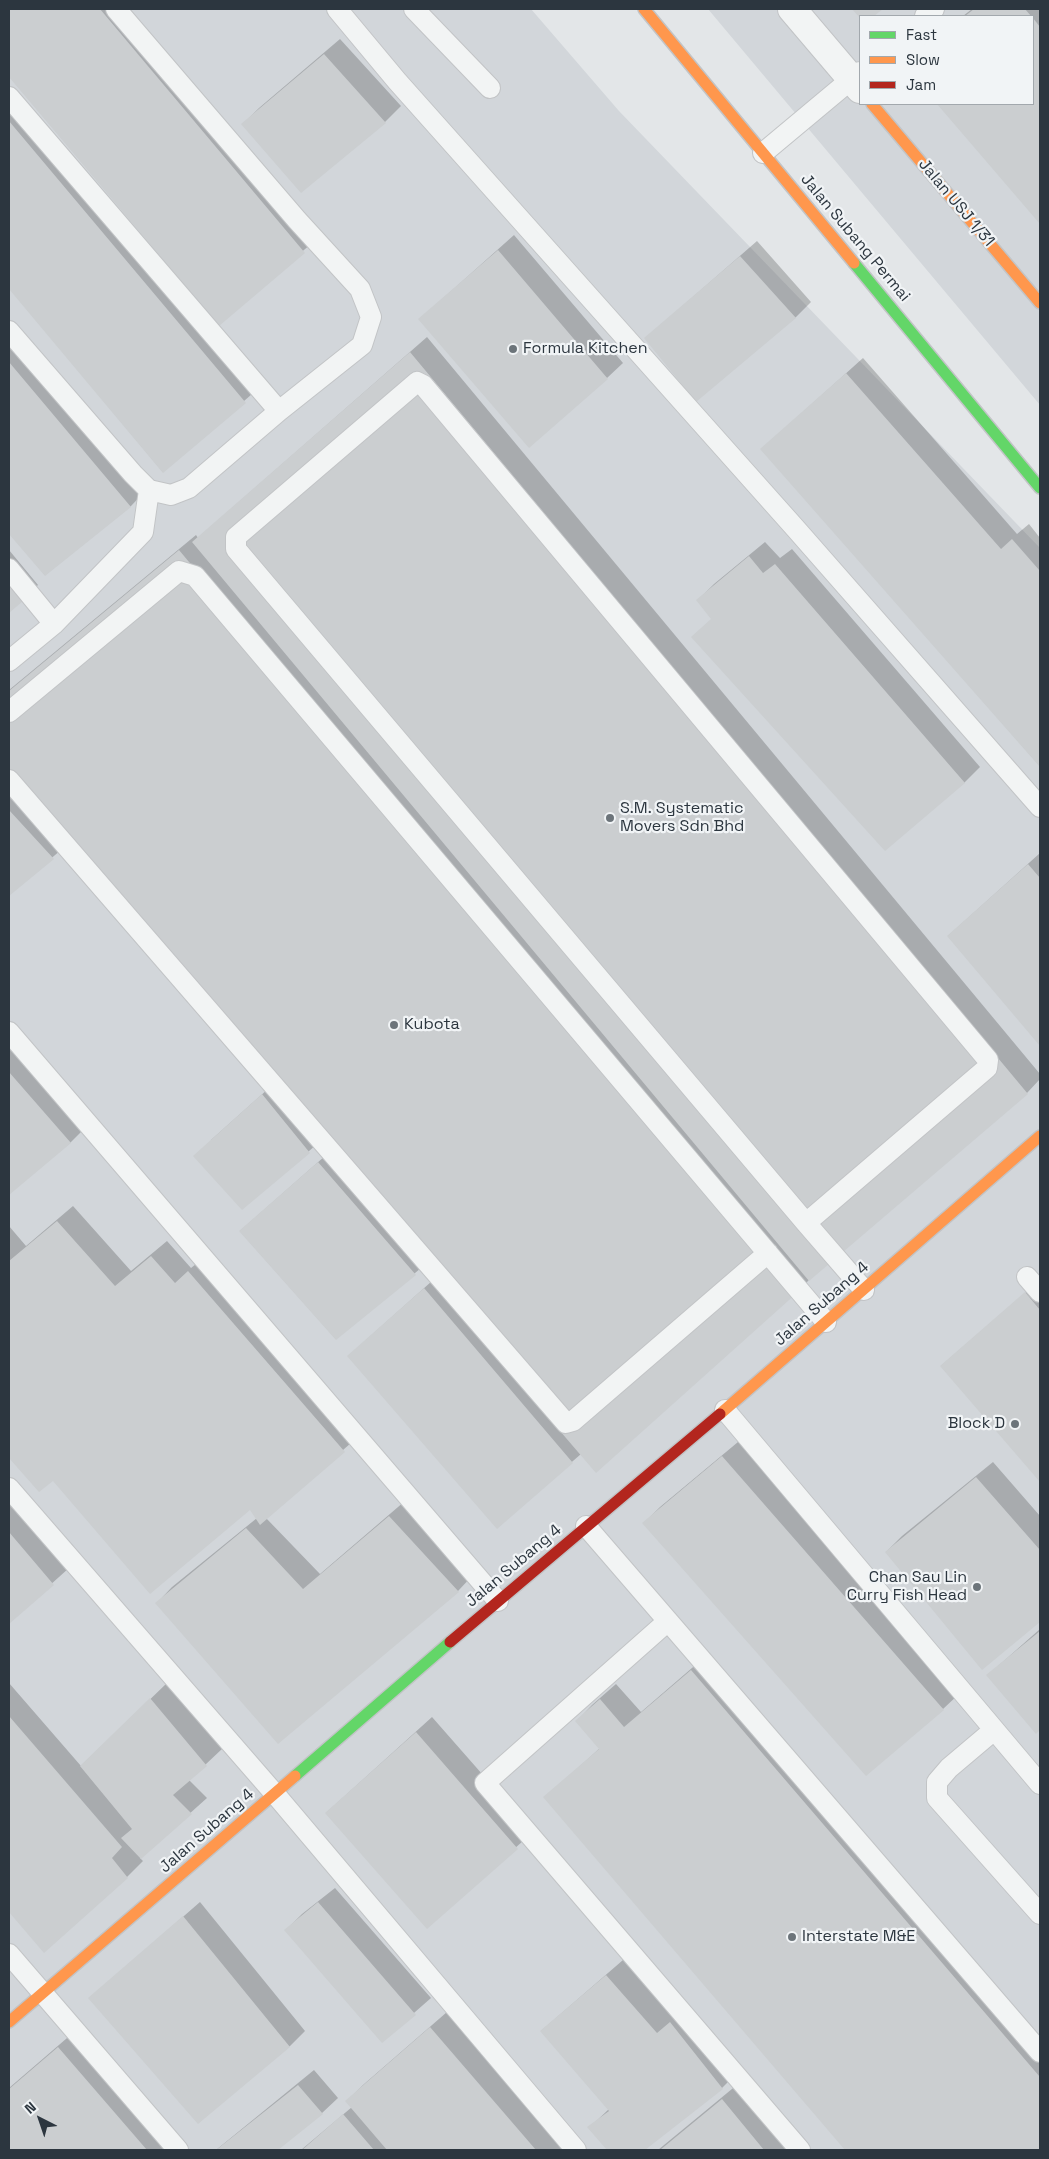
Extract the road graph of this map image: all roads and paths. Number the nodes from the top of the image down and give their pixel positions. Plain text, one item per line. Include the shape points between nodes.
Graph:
1 (116, 9) edge
2 (337, 9) edge
3 (414, 9) edge
4 (644, 9) edge
5 (792, 9) edge
6 (857, 80) edge
7 (490, 88) dead end
8 (9, 97) edge
9 (873, 105) edge
10 (763, 153) junction
11 (1040, 303) edge
12 (9, 332) edge
13 (279, 411) junction
14 (1040, 488) edge
15 (149, 490) junction
16 (9, 569) edge
17 (54, 624) junction
18 (9, 661) edge
19 (9, 712) edge
20 (9, 780) edge
21 (1040, 807) edge
22 (9, 1032) edge
23 (1040, 1136) edge
24 (806, 1223) junction
25 (768, 1253) junction
26 (864, 1290) junction
27 (826, 1322) junction
28 (725, 1410) junction
29 (9, 1488) edge
30 (586, 1526) junction
31 (498, 1601) junction
32 (668, 1621) junction
33 (994, 1730) junction
34 (1040, 1784) edge
35 (275, 1794) junction
36 (1040, 1914) edge
37 (9, 1954) edge
38 (43, 1992) junction
39 (9, 2022) edge
40 (1040, 2052) edge
41 (178, 2150) edge
42 (576, 2150) edge
43 (800, 2150) edge

1 - 13 lane via 360,289 371,317 362,344
2 - 21 lane
3 - 7 lane
4 - 10 street, Jalan Subang Permai
5 - 6 street
6 - 10 lane
8 - 13 lane
9 - 11 street, Jalan USJ 1/31
10 - 14 street, Jalan Subang Permai
12 - 15 lane
13 - 15 lane via 189,488 171,495
15 - 17 lane via 143,532
16 - 17 lane
17 - 18 lane
19 - 25 lane via 179,571 195,576
20 - 25 lane via 566,1422 573,1421
22 - 31 lane
23 - 26 street, Jalan Subang 4
24 - 24 lane via 236,548 236,537 417,382 423,385 988,1060 987,1068
24 - 26 lane
25 - 27 lane
26 - 27 street, Jalan Subang 4
27 - 28 street, Jalan Subang 4
28 - 30 street, Jalan Subang 4
28 - 33 lane
29 - 35 lane
30 - 31 street, Jalan Subang 4
30 - 32 lane
31 - 35 street, Jalan Subang 4
32 - 40 lane
32 - 43 lane via 485,1782
33 - 34 lane
33 - 36 lane via 937,1782 937,1798
35 - 38 street, Jalan Subang 4
35 - 42 lane
37 - 38 lane
38 - 39 street, Jalan Subang 4
38 - 41 lane

